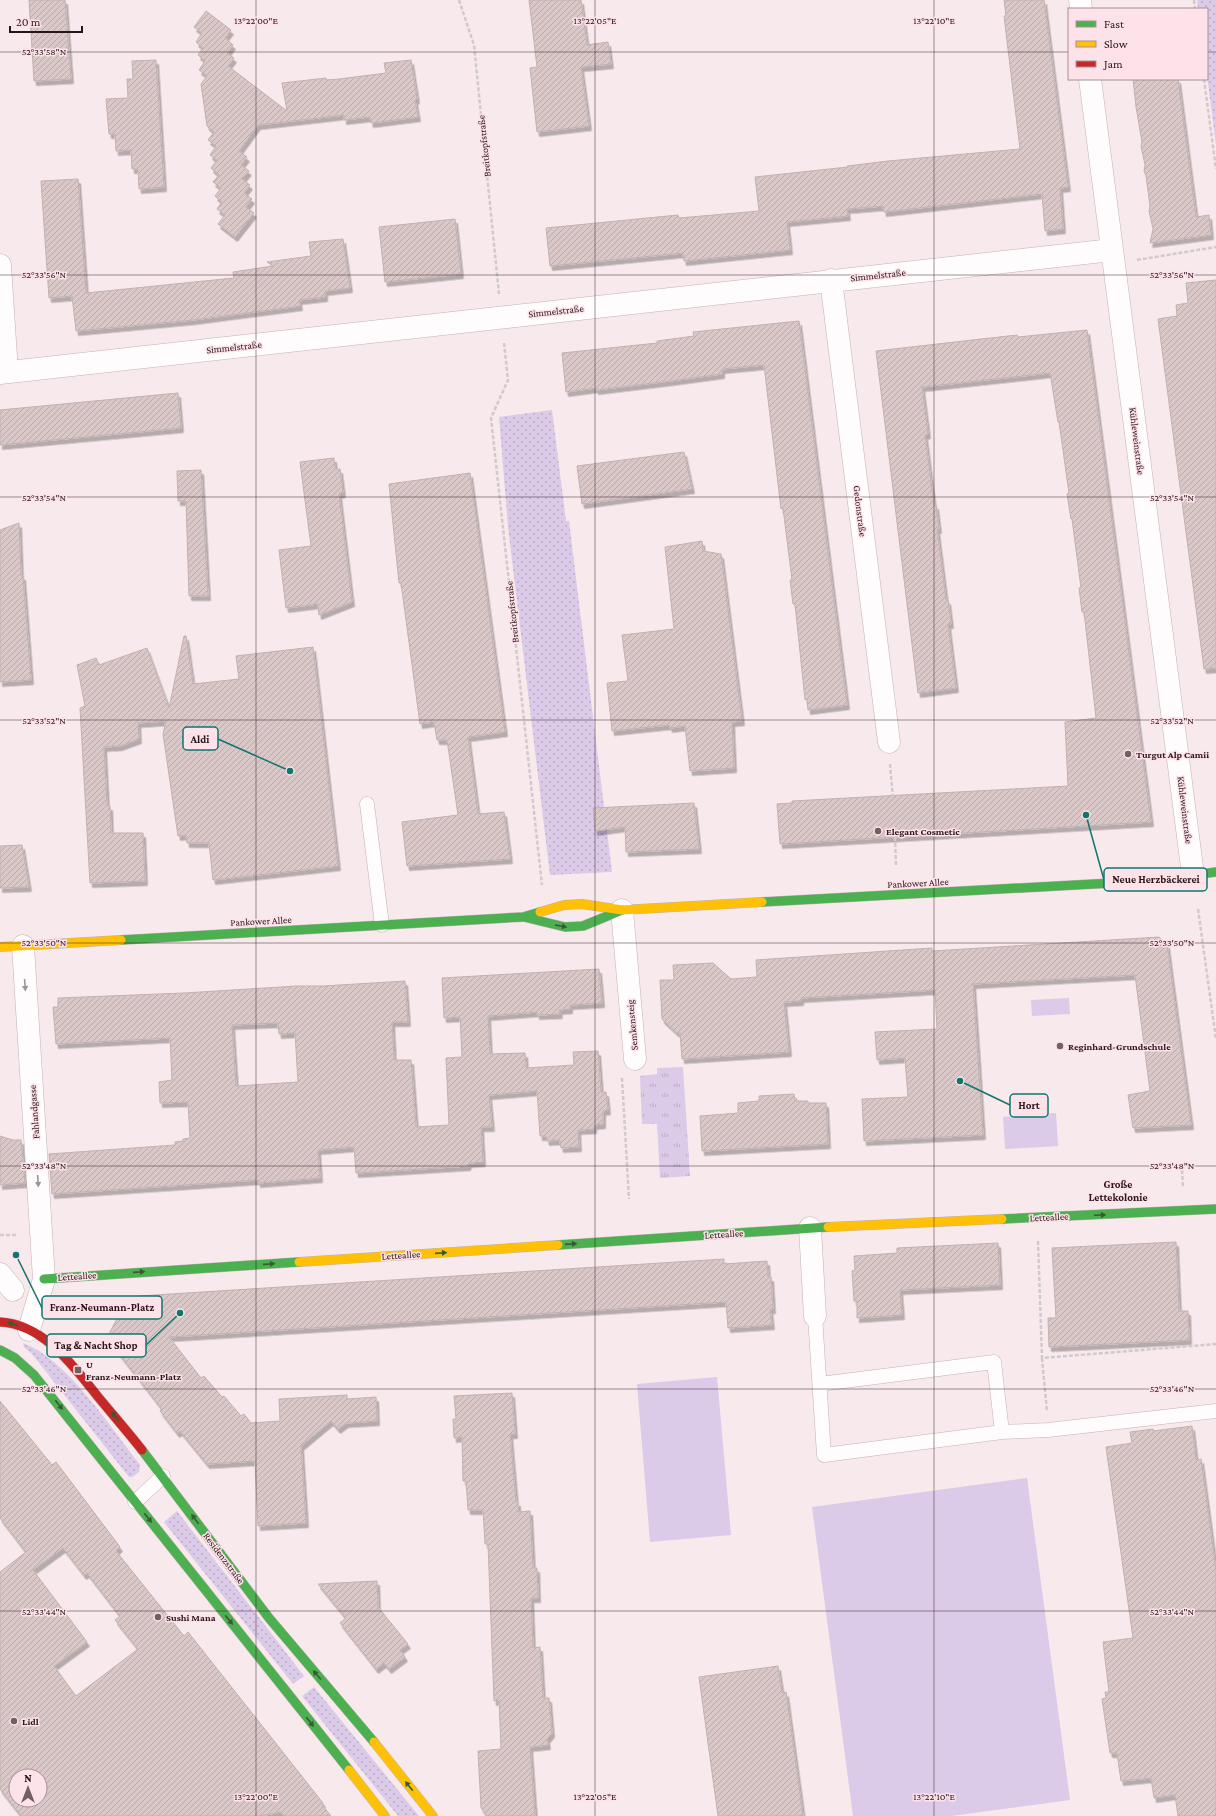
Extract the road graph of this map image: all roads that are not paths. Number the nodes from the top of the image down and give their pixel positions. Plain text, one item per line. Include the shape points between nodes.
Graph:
1 (1090, 80) edge
2 (1112, 250) junction
3 (0, 265) edge
4 (832, 280) junction
5 (3, 373) edge
6 (889, 742) road end
7 (367, 804) dead end
8 (1216, 872) edge
9 (1193, 875) junction
10 (622, 910) junction
11 (523, 917) junction
12 (382, 925) junction
13 (23, 946) junction
14 (0, 947) edge
15 (635, 1059) road end
16 (1216, 1209) edge
17 (810, 1228) junction
18 (44, 1279) junction
19 (815, 1316) joint
20 (0, 1322) edge
21 (29, 1330) junction
22 (0, 1350) edge
23 (820, 1384) junction
24 (1216, 1411) edge
25 (1002, 1432) junction
26 (163, 1476) junction
27 (135, 1502) junction
28 (384, 1816) edge
29 (433, 1816) edge

1 - 2 street, Kühleweinstraße
2 - 4 street, Simmelstraße
2 - 9 street, Kühleweinstraße
3 - 5 street
4 - 5 street, Simmelstraße
4 - 6 street, Gedonstraße
7 - 12 lane
8 - 9 street, Pankower Allee
9 - 10 street, Pankower Allee via 1149,881
10 - 11 street, Pankower Allee via 582,904 564,905
11 -> 10 street, Pankower Allee via 565,927 583,926
10 - 15 street, Semkensteig
11 - 12 street, Pankower Allee
12 - 13 street, Pankower Allee
13 - 14 street, Pankower Allee
13 -> 18 street, Fahlandgasse
17 -> 16 street, Letteallee
18 -> 17 street, Letteallee
17 - 19 street
18 - 21 street, Letteallee
19 - 23 lane
21 -> 20 street, Residenzstraße
26 -> 21 street, Residenzstraße via 67,1358
22 -> 27 street via 15,1358 34,1375
23 - 25 lane via 994,1362
23 - 25 lane via 824,1455
24 - 25 lane via 1048,1430
26 - 27 lane
29 -> 26 street, Residenzstraße via 359,1723 269,1618
27 -> 28 street

